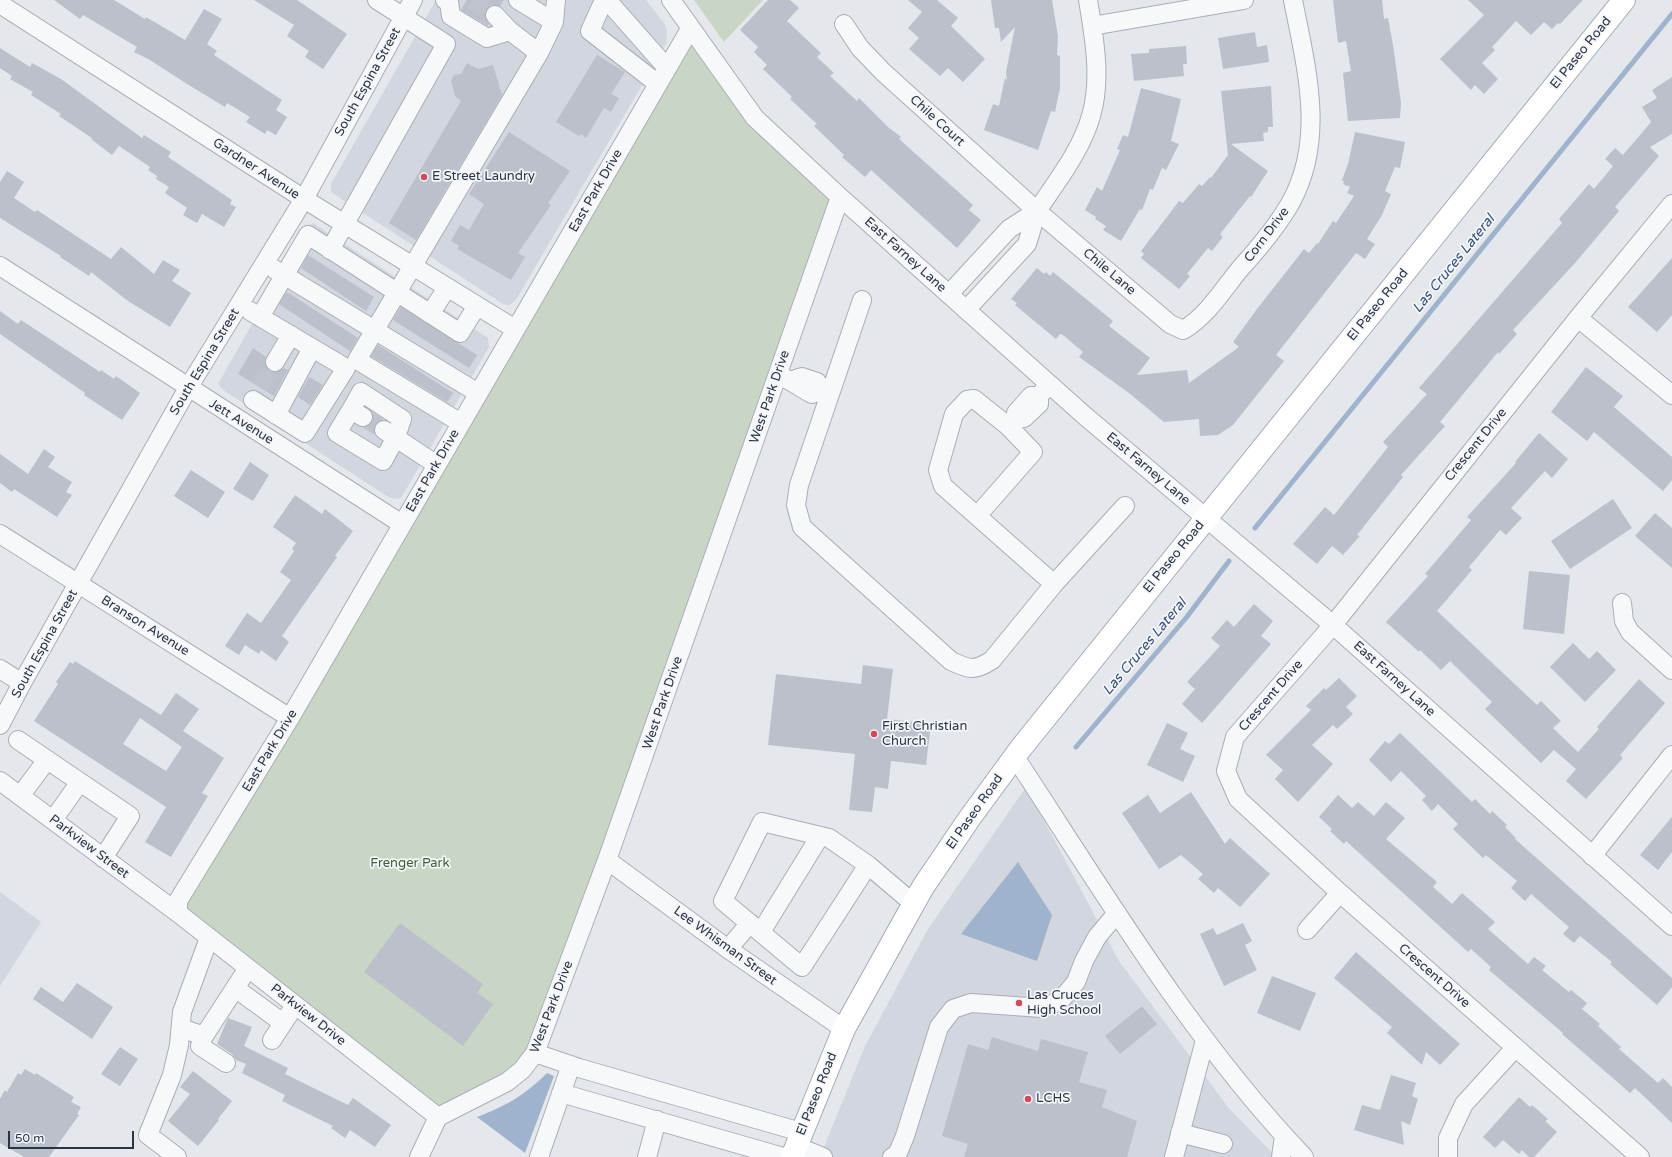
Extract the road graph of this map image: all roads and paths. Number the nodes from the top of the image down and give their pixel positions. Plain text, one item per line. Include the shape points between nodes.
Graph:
1 (377, 0) edge
2 (413, 0) edge
3 (518, 0) edge
4 (556, 0) edge
5 (604, 0) edge
6 (607, 0) edge
7 (671, 0) edge
8 (1088, 0) edge
9 (1244, 0) edge
10 (1294, 0) edge
11 (1624, 0) edge
12 (451, 1) edge
13 (0, 4) edge
14 (495, 15) tunnel mouth
15 (404, 16) junction
16 (554, 22) junction
17 (844, 24) dead end
18 (1092, 26) junction
19 (690, 29) junction
20 (510, 32) junction
21 (638, 35) junction
22 (539, 52) junction
23 (622, 56) junction
24 (667, 68) junction
25 (658, 84) junction
26 (840, 197) junction
27 (304, 199) junction
28 (1672, 204) edge
29 (1037, 211) junction
30 (344, 224) junction
31 (330, 250) junction
32 (264, 264) junction
33 (0, 266) edge
34 (412, 266) junction
35 (284, 275) junction
36 (447, 288) junction
37 (396, 293) junction
38 (948, 294) junction
39 (862, 300) dead end
40 (239, 305) junction
41 (477, 306) junction
42 (966, 310) junction
43 (430, 314) junction
44 (260, 317) junction
45 (1578, 318) junction
46 (515, 329) junction
47 (1183, 330) joint
48 (374, 331) junction
49 (291, 335) junction
50 (312, 348) junction
51 (275, 362) tunnel mouth
52 (351, 364) junction
53 (785, 378) junction
54 (188, 388) junction
55 (1044, 390) junction
56 (825, 392) junction
57 (478, 393) junction
58 (1672, 395) edge
59 (276, 414) junction
60 (240, 421) junction
61 (461, 423) junction
62 (1012, 423) junction
63 (390, 434) junction
64 (437, 465) junction
65 (1125, 506) dead end
66 (977, 516) junction
67 (1205, 518) junction
68 (402, 524) junction
69 (0, 534) edge
70 (79, 584) junction
71 (1054, 584) junction
72 (1622, 603) dead end
73 (1333, 625) junction
74 (0, 669) edge
75 (1672, 670) edge
76 (22, 683) junction
77 (290, 718) junction
78 (0, 725) edge
79 (18, 740) dead end
80 (1672, 755) edge
81 (1015, 757) junction
82 (48, 760) junction
83 (0, 781) edge
84 (80, 782) junction
85 (20, 796) junction
86 (53, 820) junction
87 (820, 836) junction
88 (1592, 856) junction
89 (103, 858) junction
90 (607, 860) junction
91 (868, 865) junction
92 (1340, 893) junction
93 (914, 904) junction
94 (178, 913) junction
95 (1117, 913) junction
96 (1672, 926) edge
97 (756, 928) junction
98 (1307, 930) dead end
99 (208, 938) junction
100 (728, 949) junction
101 (248, 968) junction
102 (235, 988) junction
103 (295, 1005) junction
104 (283, 1023) junction
105 (181, 1028) junction
106 (844, 1029) junction
107 (204, 1036) junction
108 (272, 1040) dead end
109 (1205, 1040) junction
110 (1515, 1048) junction
111 (535, 1053) junction
112 (226, 1063) dead end
113 (571, 1065) junction
114 (561, 1093) junction
115 (438, 1117) junction
116 (657, 1120) junction
117 (1180, 1133) junction
118 (1284, 1136) junction
119 (1223, 1144) dead end
120 (793, 1148) edge
121 (895, 1156) edge
122 (177, 1157) edge
123 (419, 1157) edge
124 (539, 1157) edge
125 (647, 1157) edge
126 (823, 1157) edge
127 (1174, 1157) edge
128 (1281, 1157) edge
129 (1304, 1157) edge
130 (1448, 1157) edge
131 (1640, 1157) edge

1 - 15 street
2 - 15 street, South Espina Street
3 - 16 street
4 - 16 street
5 - 23 street via 590,31
6 - 21 street
7 - 19 street, East Farney Lane
8 - 18 street
9 - 18 street
10 - 47 street, Corn Drive via 1310,99 1312,128 1303,174 1291,202 1272,232 1200,317
11 - 67 main road, El Paseo Road
12 - 20 street via 451,16 487,38
13 - 27 street, Gardner Avenue
14 - 20 street
15 - 27 street, South Espina Street
15 - 30 street via 446,44
16 - 22 street
17 - 29 street, Chile Court via 860,48 883,72
18 - 29 street via 1097,74 1092,115 1079,146
19 - 24 street, East Park Drive
19 - 26 street, East Farney Lane via 755,118
20 - 22 street
21 - 23 street
21 - 24 street
22 - 34 street
23 - 25 street
24 - 25 street, East Park Drive
25 - 46 street, East Park Drive
26 - 38 street, East Farney Lane
26 - 53 street, West Park Drive
27 - 30 street, Gardner Avenue
27 - 32 street, South Espina Street
28 - 45 street, Crescent Drive
29 - 38 street via 1009,230
29 - 42 street via 1027,244
29 - 47 street, Chile Lane via 1170,324
30 - 31 street
30 - 34 street, Gardner Avenue
31 - 35 street via 308,235
31 - 37 street
32 - 35 street
32 - 40 street, South Espina Street
33 - 54 street, Jett Avenue
34 - 36 street, Gardner Avenue
34 - 37 street
35 - 44 street
35 - 48 street
36 - 41 street, Gardner Avenue
36 - 43 street
37 - 43 street
37 - 48 street
38 - 42 street, East Farney Lane
39 - 56 street
40 - 44 street
40 - 54 street, South Espina Street
41 - 43 street via 460,333
41 - 46 street, Gardner Avenue
42 - 55 street, East Farney Lane
44 - 49 street
45 - 58 street
45 - 73 street, Crescent Drive
46 - 57 street, East Park Drive
48 - 52 street
48 - 57 street
49 - 50 street
49 - 51 street
50 - 52 street
50 - 59 street
52 - 59 street via 305,432
52 - 61 street
53 - 56 street via 812,394
53 - 90 street, West Park Drive
54 - 60 street, Jett Avenue
54 - 70 street, South Espina Street
55 - 62 street via 1031,396 1016,412
55 - 67 street, East Farney Lane
56 - 71 street via 799,485 796,505 802,527 951,661 966,668 979,668 992,660
57 - 61 street, East Park Drive
59 - 60 street via 256,394
60 - 68 street, Jett Avenue
61 - 64 street, East Park Drive
62 - 66 street via 1033,452
62 - 66 street via 974,400 967,400 954,414 938,470 943,486
63 - 63 street via 384,461 337,433 357,413 361,392 402,419
63 - 64 street
64 - 68 street, East Park Drive
65 - 71 street
66 - 71 street
67 - 73 street, East Farney Lane via 1254,556
67 - 81 main road, El Paseo Road
68 - 77 street, East Park Drive
69 - 70 street, Branson Avenue
70 - 76 street, South Espina Street
70 - 77 street, Branson Avenue
72 - 75 street via 1624,621 1630,632
73 - 88 street, East Farney Lane
73 - 92 street, Crescent Drive via 1235,737 1226,771 1238,799
74 - 76 street
76 - 78 street, South Espina Street
77 - 94 street, East Park Drive via 178,900
79 - 82 street
80 - 88 street
81 - 93 main road, El Paseo Road via 969,819
81 - 95 street
82 - 84 street
82 - 85 street
83 - 85 street, Parkview Street
84 - 86 street
84 - 89 street via 130,816
85 - 86 street, Parkview Street
86 - 89 street, Parkview Street
87 - 91 street via 829,838
87 - 97 street
87 - 97 street via 762,822 723,901
88 - 96 street, East Farney Lane
89 - 94 street, Parkview Street
90 - 100 street, Lee Whisman Street
90 - 111 street, West Park Drive
91 - 93 street
91 - 97 street via 802,967
92 - 98 street
92 - 110 street, Crescent Drive
93 - 106 main road, El Paseo Road
94 - 99 street, Parkview Drive
95 - 109 street
95 - 121 street via 1097,937 1076,982 1060,1001 1042,1008 970,1003 953,1009 939,1027 907,1129
97 - 100 street
99 - 101 street, Parkview Drive
99 - 105 street via 182,1012
100 - 106 street, Lee Whisman Street
101 - 102 street
101 - 103 street, Parkview Drive
102 - 104 street
102 - 107 street
103 - 104 street
103 - 115 street, Parkview Drive
104 - 108 street
105 - 107 street
105 - 122 street via 172,1075 148,1135
106 - 120 main road, El Paseo Road
107 - 112 street via 200,1046
109 - 117 street
109 - 118 street
110 - 130 street via 1464,1104 1448,1138
110 - 131 street, Crescent Drive
111 - 113 street
111 - 115 street, West Park Drive via 522,1070 507,1082
113 - 114 street
113 - 120 street
114 - 116 street
114 - 124 street
115 - 123 street
116 - 120 street
116 - 125 street
117 - 119 street
117 - 127 street
118 - 128 street
118 - 129 street
120 - 126 street

